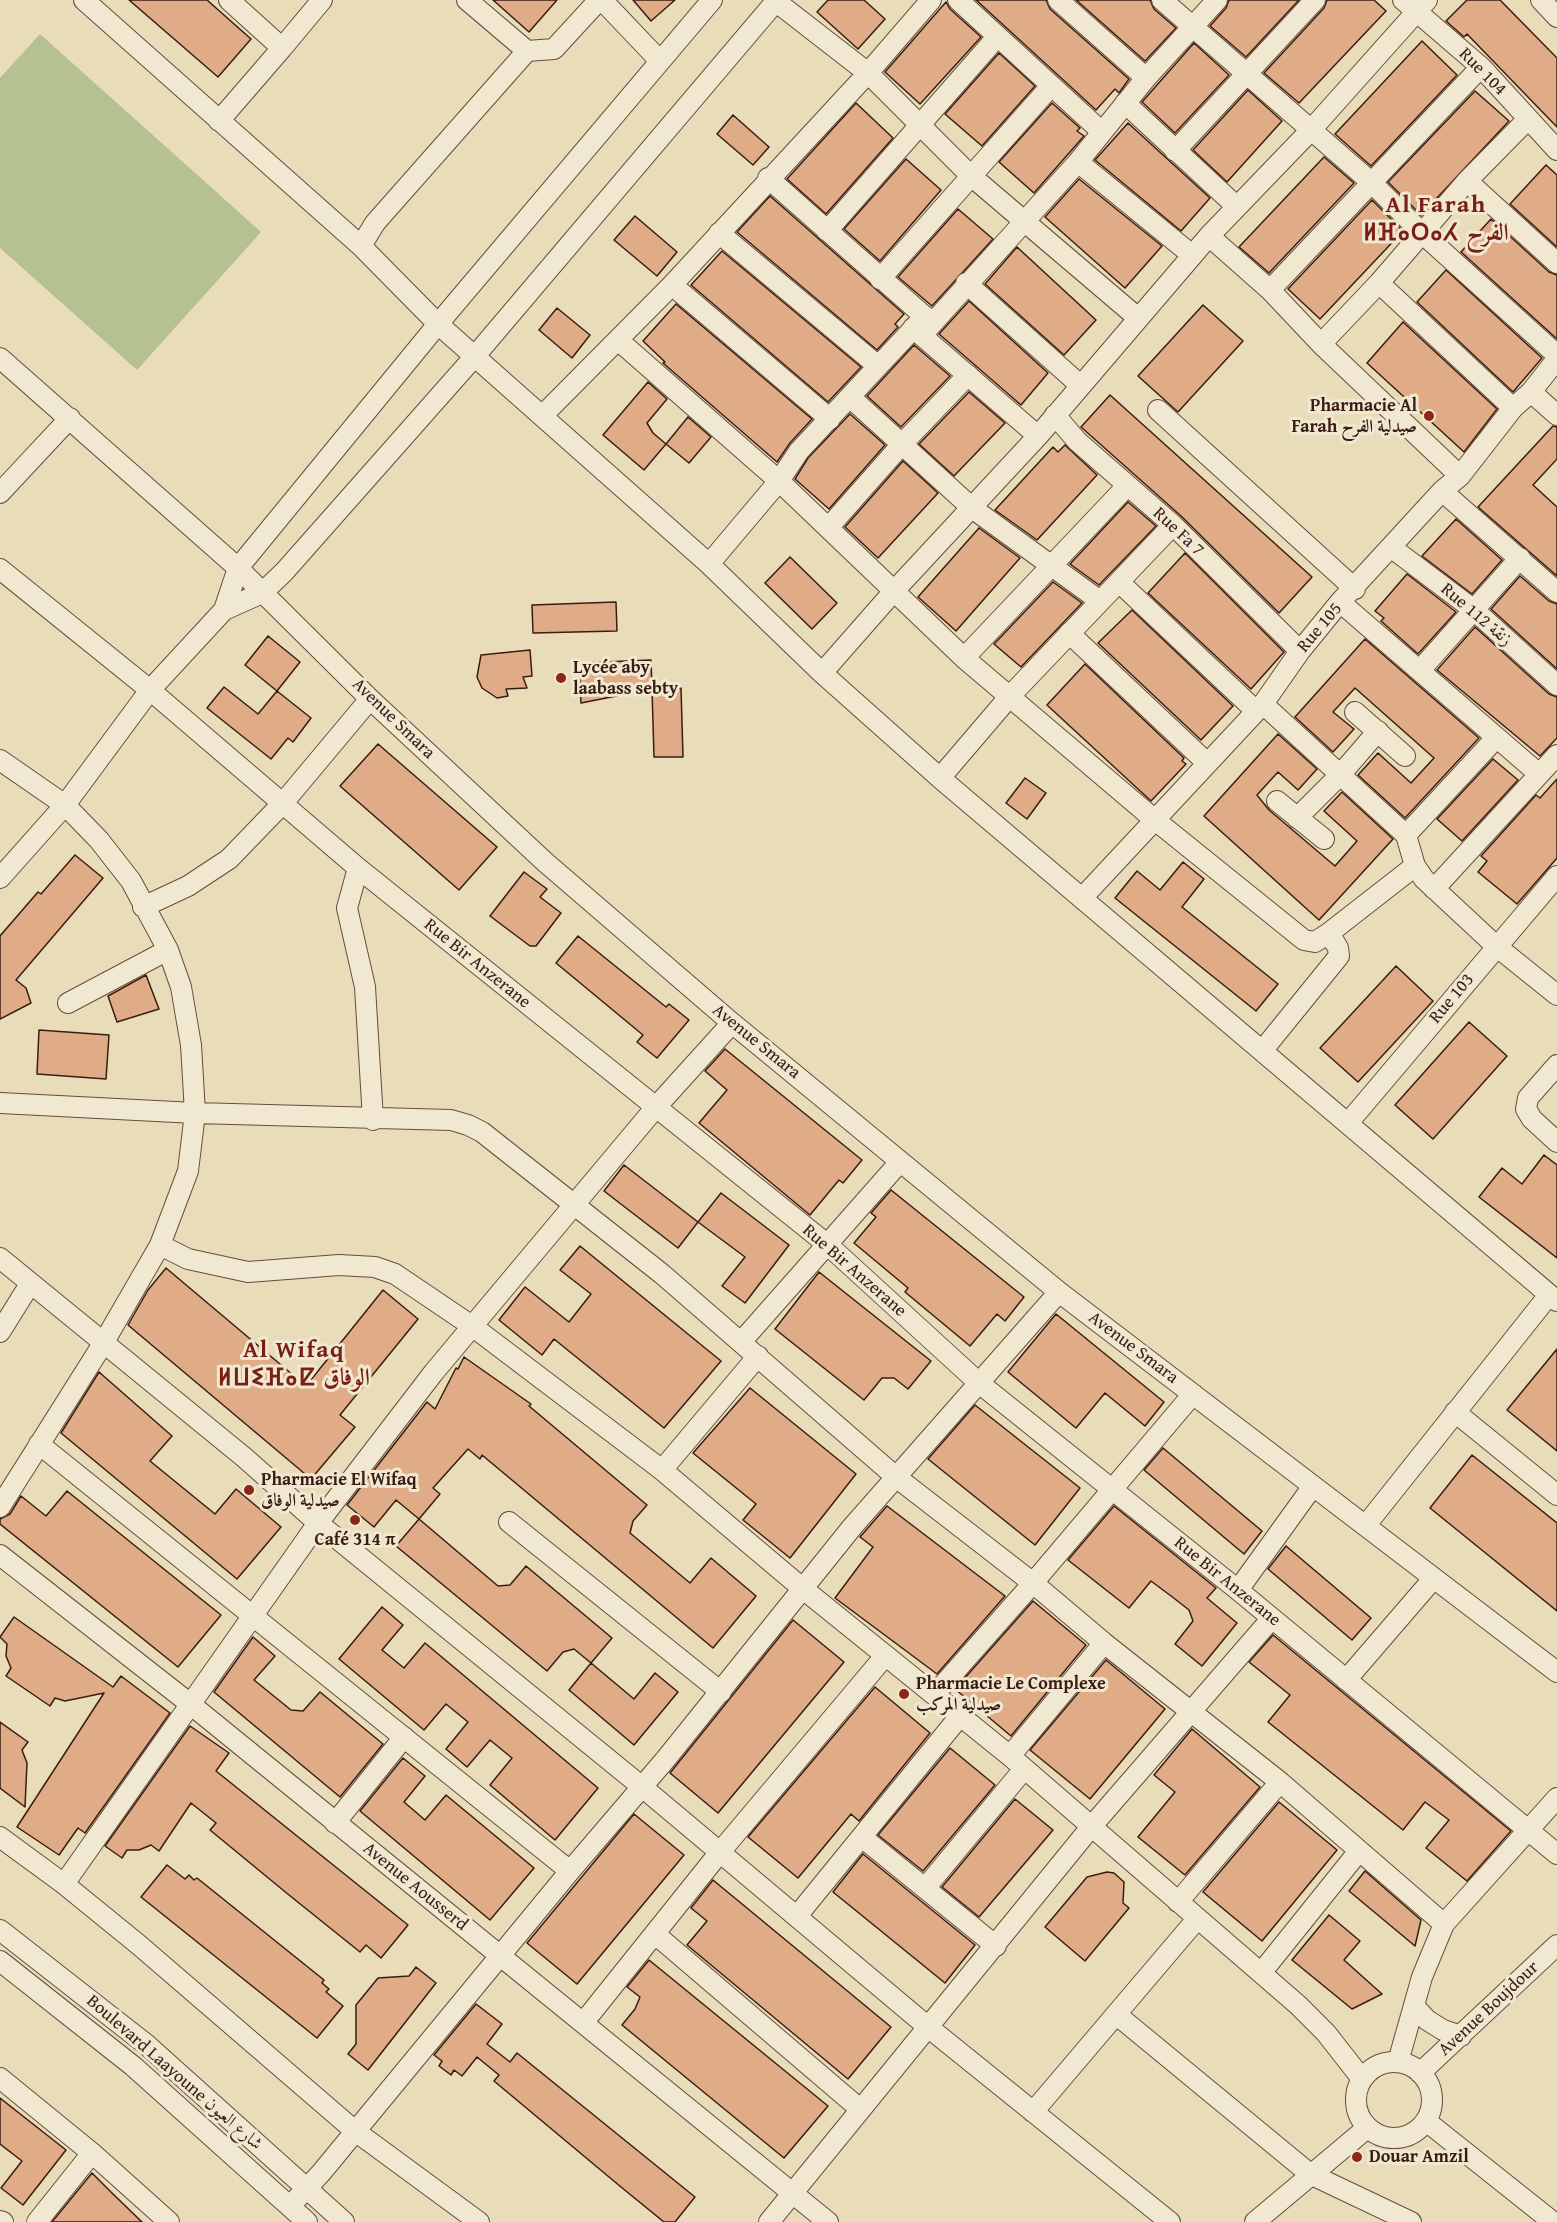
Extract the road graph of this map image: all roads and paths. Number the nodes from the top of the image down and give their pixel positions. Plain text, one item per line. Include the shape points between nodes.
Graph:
1 (229, 0) edge
2 (322, 0) edge
3 (467, 0) edge
4 (601, 0) edge
5 (712, 0) edge
6 (776, 0) edge
7 (932, 0) edge
8 (958, 0) edge
9 (1058, 0) edge
10 (1162, 0) edge
11 (1217, 0) edge
12 (1315, 0) edge
13 (1541, 0) edge
14 (87, 1) edge
15 (1416, 4) edge
16 (1557, 17) edge
17 (1192, 28) junction
18 (998, 37) junction
19 (282, 48) junction
20 (527, 51) junction
21 (660, 61) junction
22 (1481, 67) junction
23 (868, 73) junction
24 (1247, 73) junction
25 (1146, 78) junction
26 (1051, 86) junction
27 (1125, 104) junction
28 (1528, 120) junction
29 (219, 121) junction
30 (920, 125) junction
31 (1311, 130) junction
32 (1102, 132) junction
33 (1557, 150) edge
34 (1175, 151) junction
35 (1078, 162) junction
36 (970, 175) junction
37 (768, 178) junction
38 (1467, 181) junction
39 (1371, 182) junction
40 (1236, 206) junction
41 (1025, 221) junction
42 (827, 231) junction
43 (719, 233) junction
44 (1422, 233) junction
45 (1209, 236) junction
46 (361, 246) junction
47 (1192, 255) junction
48 (1557, 263) edge
49 (879, 279) junction
50 (966, 283) junction
51 (1379, 283) junction
52 (672, 285) junction
53 (1270, 290) junction
54 (1138, 318) junction
55 (438, 324) junction
56 (923, 326) junction
57 (618, 340) junction
58 (1321, 344) junction
59 (475, 356) junction
60 (1557, 357) edge
61 (0, 358) edge
62 (878, 366) junction
63 (968, 375) junction
64 (1080, 386) junction
65 (1531, 392) junction
66 (850, 397) junction
67 (1513, 408) junction
68 (1158, 410) dead end
69 (1055, 415) junction
70 (1557, 415) edge
71 (542, 416) junction
72 (70, 418) junction
73 (830, 419) junction
74 (1038, 436) junction
75 (903, 443) junction
76 (1460, 476) junction
77 (779, 481) junction
78 (1127, 486) junction
79 (1442, 491) junction
80 (0, 493) edge
81 (972, 508) junction
82 (1173, 525) junction
83 (828, 528) junction
84 (1392, 548) junction
85 (1520, 558) junction
86 (709, 564) junction
87 (1054, 565) junction
88 (238, 568) junction
89 (0, 569) edge
90 (1119, 582) junction
91 (1355, 589) junction
92 (894, 591) junction
93 (1557, 592) edge
94 (262, 593) junction
95 (1100, 601) junction
96 (1340, 602) junction
97 (224, 610) junction
98 (1473, 610) junction
99 (1069, 633) junction
100 (1300, 651) junction
101 (964, 658) junction
102 (1421, 669) junction
103 (822, 673) junction
104 (1557, 685) edge
105 (150, 690) junction
106 (1010, 696) junction
107 (370, 699) junction
108 (1259, 707) junction
109 (1355, 712) dead end
110 (1378, 731) junction
111 (1496, 738) junction
112 (1557, 755) edge
113 (1405, 756) dead end
114 (0, 760) edge
115 (1206, 762) junction
116 (1539, 774) junction
117 (1340, 775) junction
118 (940, 778) junction
119 (1277, 801) dead end
120 (283, 803) junction
121 (65, 805) junction
122 (1297, 818) junction
123 (1155, 820) junction
124 (1406, 835) junction
125 (1324, 839) dead end
126 (1415, 866) junction
127 (358, 868) junction
128 (0, 878) edge
129 (1555, 881) edge
130 (1434, 889) junction
131 (1082, 898) junction
132 (143, 907) junction
133 (1329, 933) junction
134 (1496, 946) junction
135 (168, 950) junction
136 (1557, 994) edge
137 (68, 1003) dead end
138 (732, 1023) junction
139 (1262, 1051) junction
140 (1557, 1065) edge
141 (0, 1103) edge
142 (656, 1107) junction
143 (195, 1113) junction
144 (373, 1120) junction
145 (1348, 1123) junction
146 (1557, 1142) edge
147 (899, 1163) junction
148 (576, 1205) junction
149 (160, 1245) junction
150 (828, 1245) junction
151 (0, 1258) edge
152 (30, 1284) junction
153 (1059, 1292) junction
154 (1553, 1298) edge
155 (472, 1326) junction
156 (0, 1332) edge
157 (104, 1342) junction
158 (741, 1342) junction
159 (758, 1356) junction
160 (980, 1383) junction
161 (1193, 1394) junction
162 (1455, 1412) junction
163 (39, 1444) junction
164 (662, 1470) junction
165 (896, 1477) junction
166 (1313, 1486) junction
167 (1114, 1489) junction
168 (1557, 1495) edge
169 (0, 1507) edge
170 (509, 1522) dead end
171 (318, 1523) junction
172 (1366, 1525) junction
173 (0, 1555) edge
174 (1433, 1579) junction
175 (1033, 1583) junction
176 (802, 1588) junction
177 (1238, 1590) junction
178 (254, 1616) junction
179 (1272, 1618) junction
180 (1104, 1643) junction
181 (885, 1656) junction
182 (1557, 1672) edge
183 (1346, 1680) junction
184 (721, 1692) junction
185 (934, 1694) junction
186 (189, 1703) junction
187 (1190, 1710) junction
188 (960, 1716) junction
189 (404, 1737) junction
190 (1017, 1763) junction
191 (1280, 1782) junction
192 (642, 1786) junction
193 (1557, 1798) edge
194 (335, 1822) junction
195 (1091, 1827) junction
196 (1530, 1831) junction
197 (0, 1837) edge
198 (863, 1838) junction
199 (1359, 1851) junction
200 (720, 1852) junction
201 (1557, 1854) edge
202 (570, 1871) junction
203 (64, 1884) junction
204 (926, 1887) junction
205 (1178, 1902) junction
206 (797, 1916) junction
207 (1197, 1919) junction
208 (1444, 1924) junction
209 (0, 1930) edge
210 (655, 1934) junction
211 (21, 1946) junction
212 (996, 1946) junction
213 (1557, 1946) edge
214 (500, 1956) junction
215 (2, 1968) edge
216 (1261, 1973) junction
217 (1414, 2006) junction
218 (1117, 2015) junction
219 (583, 2023) junction
220 (928, 2027) junction
221 (1461, 2036) junction
222 (1398, 2062) junction
223 (1420, 2073) junction
224 (0, 2078) edge
225 (1362, 2079) junction
226 (860, 2109) junction
227 (1033, 2112) junction
228 (1426, 2121) junction
229 (1367, 2127) junction
230 (355, 2131) junction
231 (92, 2153) junction
232 (1310, 2174) junction
233 (306, 2188) junction
234 (792, 2194) junction
235 (290, 2206) junction
236 (1557, 2214) edge
237 (37, 2222) edge
238 (169, 2222) edge
239 (307, 2222) edge
240 (344, 2222) edge
241 (479, 2222) edge
242 (769, 2222) edge
243 (828, 2222) edge
244 (1170, 2222) edge
245 (1255, 2222) edge
246 (1411, 2222) edge
247 (1553, 2222) edge

1 - 19 street
2 - 19 street
3 - 20 street
4 - 20 street via 554,49
4 - 21 street
5 - 21 street
6 - 23 street
6 - 59 street
7 - 23 street
8 - 18 street
9 - 25 street
10 - 17 street
11 - 17 street
12 - 24 street
13 - 16 street
14 - 29 street
15 - 22 street, Rue 104
15 - 31 street
17 - 24 street
17 - 25 street
18 - 26 street
18 - 30 street
19 - 29 street
20 - 46 street via 375,223
21 - 55 street
22 - 28 street, Rue 104
22 - 39 street
23 - 30 street
23 - 37 street
24 - 31 street
24 - 34 street
25 - 27 street
26 - 32 street
26 - 36 street
27 - 32 street
27 - 34 street
28 - 33 street, Rue 104
28 - 38 street
29 - 46 street
30 - 36 street
30 - 42 street
31 - 39 street
31 - 40 street
32 - 35 street
34 - 40 street
35 - 41 street
35 - 47 street
36 - 41 street
36 - 49 street
37 - 42 street
37 - 43 street
38 - 44 street
38 - 48 street
39 - 44 street
39 - 53 street
40 - 45 street
41 - 50 street
41 - 54 street
42 - 49 street
43 - 52 street
43 - 62 street
44 - 51 street
44 - 60 street
45 - 47 street
45 - 53 street
46 - 55 street
47 - 54 street
49 - 56 street
50 - 56 street
50 - 64 street
51 - 58 street
51 - 67 street
52 - 57 street
52 - 73 street
53 - 58 street
54 - 64 street
55 - 59 street
55 - 88 street
56 - 62 street
56 - 63 street
57 - 71 street
57 - 77 street
58 - 76 street
59 - 71 street
59 - 94 street
60 - 65 street, Rue 105
61 - 72 street, Avenue Smara
62 - 66 street
63 - 74 street
63 - 75 street
64 - 69 street
65 - 67 street, Rue 105
65 - 70 street
66 - 73 street
66 - 75 street
67 - 76 street, Rue 105
68 - 91 street
69 - 74 street
69 - 78 street, Rue Fa 7 via 1077,441
71 - 86 street
72 - 80 street
72 - 88 street, Avenue Smara
73 - 77 street via 799,451
74 - 81 street
75 - 81 street
75 - 83 street
76 - 79 street, Rue 105
77 - 83 street
77 - 86 street
78 - 82 street, Rue Fa 7
78 - 87 street
79 - 84 street, Rue 105
79 - 85 street
81 - 87 street
81 - 92 street
82 - 90 street
82 - 100 street, Rue Fa 7
83 - 92 street
84 - 91 street, Rue 105
84 - 98 street, Rue 112 زنقة
85 - 93 street
85 - 98 street
86 - 103 street
87 - 95 street
87 - 101 street
88 - 94 street, Avenue Smara
88 - 97 street
89 - 105 street, Rue Bir Anzerane
90 - 95 street
90 - 108 street
91 - 96 street, Rue 105
92 - 101 street
92 - 103 street
94 - 97 street
94 - 107 street, Avenue Smara
95 - 99 street
96 - 100 street, Rue 105
96 - 102 street
97 - 105 street
98 - 102 street
98 - 104 street, Rue 112 زنقة
99 - 106 street
99 - 115 street
100 - 108 street, Rue 105
101 - 106 street
102 - 111 street
103 - 118 street
105 - 120 street, Rue Bir Anzerane
105 - 121 street
106 - 118 street
106 - 123 street
107 - 120 street
107 - 138 street, Avenue Smara via 545,862
108 - 115 street, Rue 105
108 - 117 street
109 - 110 street
110 - 113 street
110 - 117 street
111 - 116 street
111 - 124 street
112 - 116 street
114 - 121 street
115 - 123 street, Rue 105
116 - 130 street
117 - 122 street
117 - 124 street
118 - 131 street
119 - 122 street
120 - 127 street, Rue Bir Anzerane
120 - 132 street via 211,873
121 - 128 street
121 - 132 street via 99,840
122 - 125 street
123 - 131 street, Rue 105
123 - 133 street via 1304,940 1315,942
124 - 126 street
126 - 130 street
126 - 133 street
127 - 142 street, Rue Bir Anzerane
127 - 144 street via 347,908 365,987
129 - 134 street, Rue 103
130 - 134 street
131 - 139 street
132 - 135 street
133 - 139 street via 1339,956
134 - 136 street
134 - 145 street, Rue 103
135 - 137 street
135 - 143 street via 181,987 191,1045
138 - 142 street
138 - 147 street, Avenue Smara
139 - 145 street
140 - 146 street via 1528,1098 1526,1109
141 - 143 street
142 - 148 street
142 - 150 street, Rue Bir Anzerane
143 - 144 street
143 - 149 street via 188,1171
144 - 148 street via 451,1120 468,1125
145 - 154 street
147 - 150 street
147 - 153 street, Avenue Smara
148 - 155 street
148 - 158 street
149 - 155 street via 188,1259 248,1272 339,1265 375,1267 395,1274
149 - 157 street
150 - 158 street
150 - 160 street, Rue Bir Anzerane
151 - 152 street
152 - 156 street
152 - 157 street
153 - 160 street
153 - 161 street, Avenue Smara
154 - 162 street
155 - 164 street
155 - 171 street
157 - 163 street
157 - 171 street
158 - 159 street
159 - 164 street
159 - 165 street
160 - 165 street
160 - 167 street, Rue Bir Anzerane
161 - 166 street, Avenue Smara
161 - 167 street
162 - 168 street
162 - 172 street
163 - 169 street
163 - 178 street
164 - 176 street
165 - 175 street
165 - 176 street
166 - 172 street, Avenue Smara
166 - 177 street
167 - 175 street
167 - 177 street, Rue Bir Anzerane
170 - 184 street
171 - 178 street
171 - 192 street
172 - 174 street, Avenue Smara
173 - 186 street, Avenue Aousserd
174 - 182 street, Avenue Smara
174 - 183 street
175 - 180 street
175 - 185 street
176 - 181 street
176 - 184 street
177 - 179 street, Rue Bir Anzerane
178 - 186 street
178 - 189 street
179 - 183 street, Rue Bir Anzerane
179 - 187 street
180 - 187 street
180 - 190 street
181 - 185 street
181 - 200 street
183 - 196 street, Rue Bir Anzerane
184 - 192 street
185 - 188 street
186 - 194 street, Avenue Aousserd
186 - 203 street
187 - 191 street
187 - 195 street
188 - 190 street
188 - 198 street
189 - 194 street
189 - 202 street
190 - 195 street
190 - 204 street
191 - 199 street
191 - 205 street
192 - 200 street
192 - 202 street
193 - 196 street
194 - 214 street, Avenue Aousserd
195 - 205 street
195 - 212 street
196 - 201 street, Rue Bir Anzerane
196 - 208 street
197 - 203 street
198 - 204 street
198 - 206 street
199 - 208 street
199 - 216 street
200 - 206 street
200 - 210 street
202 - 214 street
203 - 230 street
204 - 212 street
205 - 207 street
206 - 220 street
207 - 216 street
207 - 218 street
208 - 217 street
209 - 211 street, Boulevard Laayoune شارع العيون
210 - 219 street
210 - 226 street
211 - 215 street
211 - 233 street, Boulevard Laayoune شارع العيون via 147,2045
212 - 220 street
213 - 221 street, Avenue Boujdour
214 - 219 street, Avenue Aousserd
214 - 230 street
215 - 235 street, Boulevard Laayoune شارع العيون via 141,2073
216 - 225 street via 1326,2033
217 - 221 street via 1427,2020
217 - 222 street
218 - 227 street
218 - 232 street
219 - 234 street, Avenue Aousserd
220 - 226 street
220 - 227 street
221 - 223 street, Avenue Boujdour
222 - 223 street
222 - 225 street via 1377,2066
223 - 228 street via 1432,2096
224 - 231 street
225 - 229 street via 1357,2088 1356,2109
226 - 234 street
227 - 244 street
228 - 229 street via 1404,2137 1378,2135
228 - 247 street
229 - 232 street
230 - 233 street
230 - 241 street
231 - 237 street
231 - 238 street
232 - 245 street
232 - 246 street
233 - 235 street
233 - 240 street, Boulevard Laayoune شارع العيون
234 - 242 street
234 - 243 street, Avenue Aousserd
235 - 239 street, Boulevard Laayoune شارع العيون
236 - 247 street

